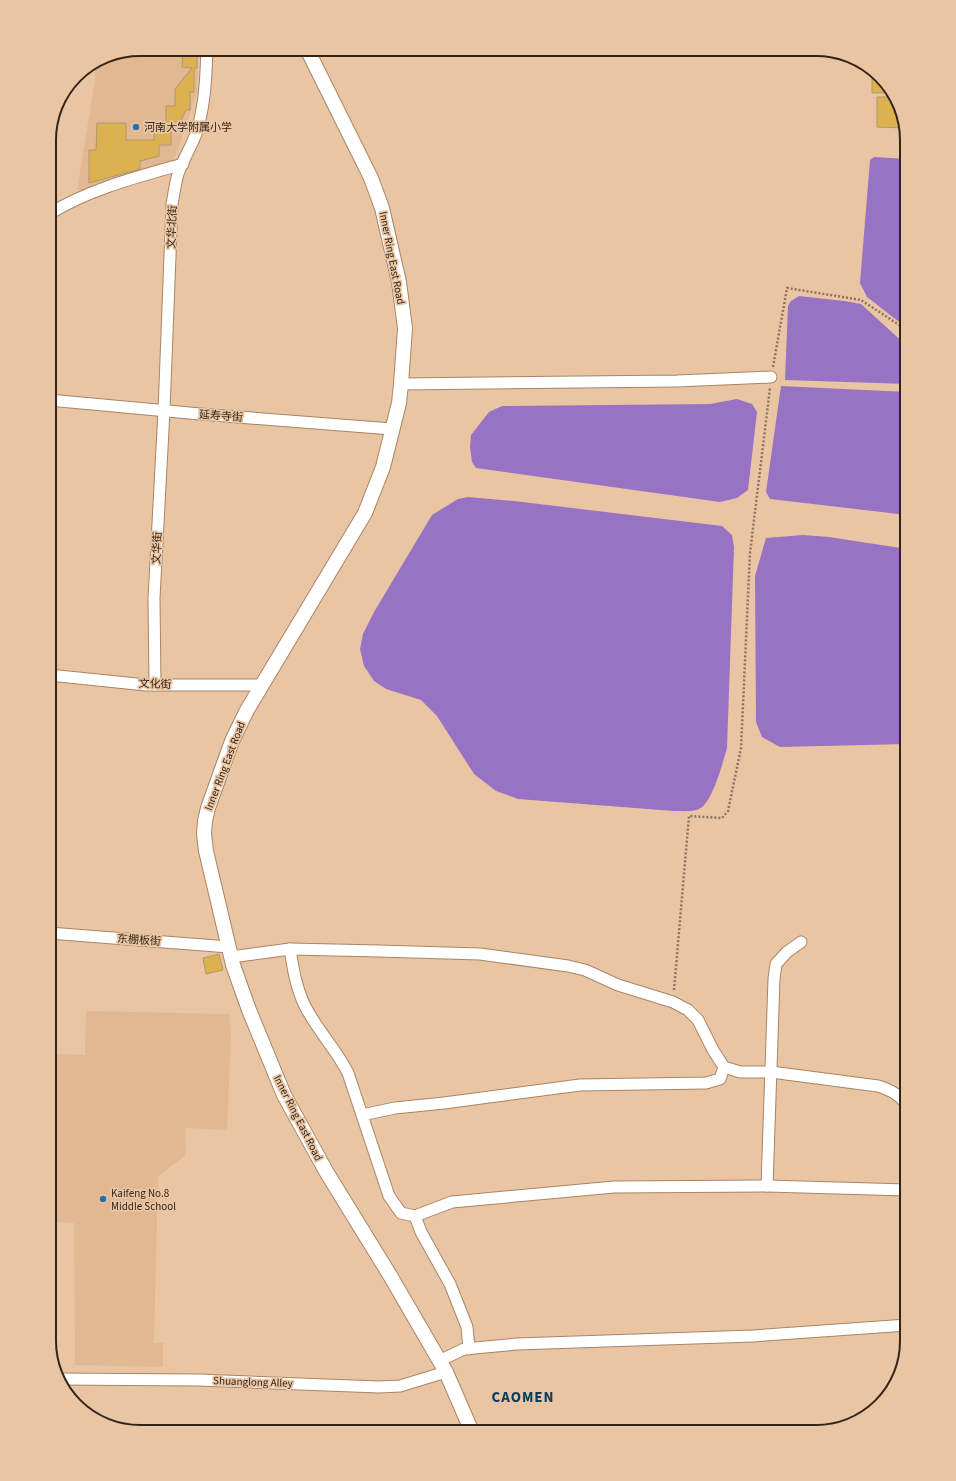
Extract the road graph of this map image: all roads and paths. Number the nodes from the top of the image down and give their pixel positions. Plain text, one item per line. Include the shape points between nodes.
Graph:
1 (208, 56) edge
2 (310, 56) edge
3 (183, 164) junction
4 (56, 210) edge
5 (900, 325) edge
6 (771, 377) junction
7 (401, 384) junction
8 (56, 401) edge
9 (164, 411) junction
10 (392, 429) junction
11 (56, 677) edge
12 (155, 685) junction
13 (262, 685) junction
14 (56, 934) edge
15 (801, 942) dead end
16 (290, 949) junction
17 (230, 952) junction
18 (673, 1002) junction
19 (724, 1067) junction
20 (771, 1072) junction
21 (900, 1097) edge
22 (362, 1115) junction
23 (767, 1186) junction
24 (900, 1190) edge
25 (415, 1216) junction
26 (900, 1326) edge
27 (470, 1349) junction
28 (443, 1366) junction
29 (66, 1379) edge
30 (469, 1425) edge

1 - 3 street, 文华北街 via 202,109
2 - 7 street, Inner Ring East Road via 371,178 382,208 399,282 404,328
3 - 4 street via 111,185
3 - 9 street, 文华北街 via 175,185 172,204
5 - 6 path via 861,300 787,288
6 - 7 street via 677,381
6 - 18 path via 750,553 741,748 728,810 722,818 689,816
7 - 10 street, Inner Ring East Road
8 - 9 street, 延寿寺街
9 - 10 street, 延寿寺街
9 - 12 street, 文华街 via 154,598
10 - 13 street, Inner Ring East Road via 383,467 365,513
11 - 12 street, 文化街
12 - 13 street, 文化街
13 - 17 street, Inner Ring East Road via 246,710 232,741 205,821 206,851
14 - 17 street, 东棚板街
15 - 20 street via 776,964
16 - 17 street, 东棚板街
16 - 18 street, 东棚板街 via 480,954 585,970 618,985
16 - 22 street via 298,991 304,1005 348,1073
17 - 28 street, Inner Ring East Road via 249,1010 284,1095 327,1173
18 - 19 street, 东棚板街 via 688,1010 698,1020
19 - 20 street via 740,1072
19 - 22 street via 720,1079 706,1083 580,1085 395,1108
20 - 21 street via 884,1088
20 - 23 street
22 - 25 street via 389,1196 401,1213
23 - 24 street
23 - 25 street via 614,1187 542,1193 452,1202
25 - 27 street via 450,1284 467,1328
26 - 27 street, Shuanglong Alley via 753,1336 517,1344
27 - 28 street, Shuanglong Alley via 464,1349
28 - 29 street, Shuanglong Alley via 400,1386
28 - 30 street, Inner Ring East Road

